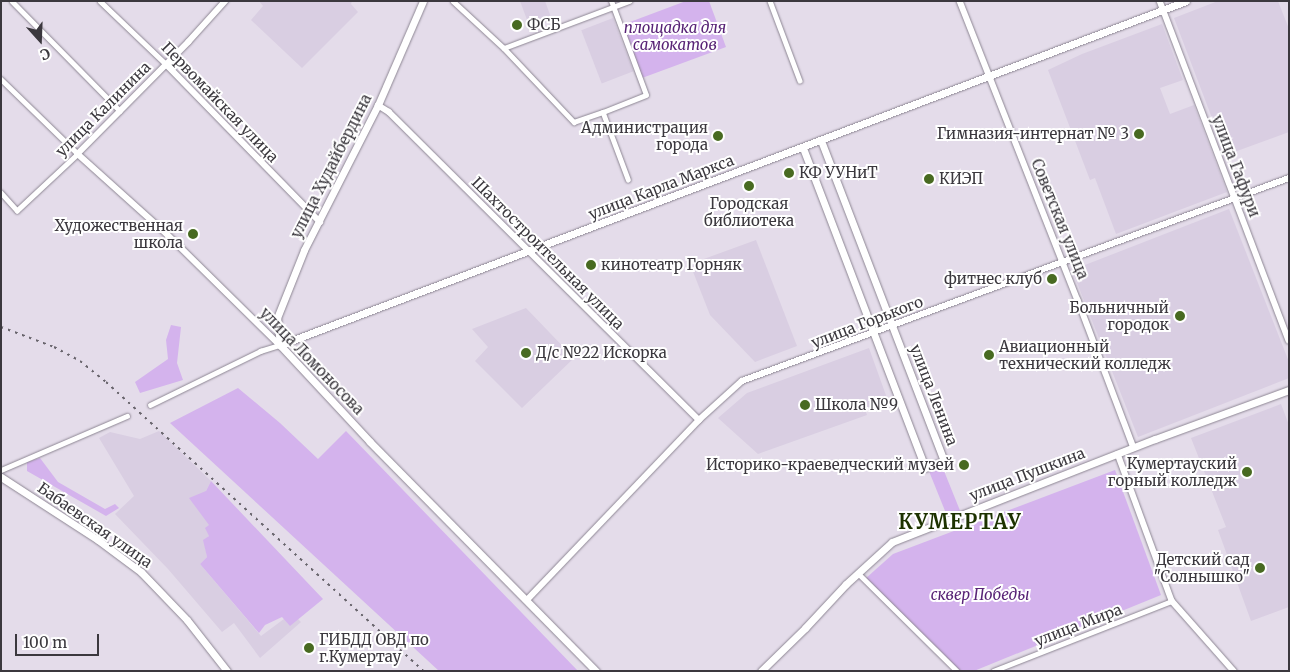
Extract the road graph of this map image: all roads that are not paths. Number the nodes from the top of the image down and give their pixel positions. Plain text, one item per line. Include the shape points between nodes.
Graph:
1 (12, 1) edge
2 (100, 1) edge
3 (226, 1) edge
4 (423, 1) edge
5 (453, 1) edge
6 (611, 1) edge
7 (629, 1) edge
8 (770, 1) edge
9 (960, 1) edge
10 (1160, 1) edge
11 (1186, 1) edge
12 (613, 7) junction
13 (1163, 10) junction
14 (504, 48) junction
15 (166, 64) junction
16 (990, 75) junction
17 (1, 79) edge
18 (800, 81) dead end
19 (378, 105) junction
20 (120, 111) junction
21 (603, 112) junction
22 (821, 141) junction
23 (803, 148) junction
24 (78, 154) junction
25 (1289, 178) edge
26 (628, 179) dead end
27 (1, 193) edge
28 (1235, 198) junction
29 (320, 222) junction
30 (529, 252) junction
31 (1062, 261) junction
32 (892, 325) junction
33 (875, 332) junction
34 (1289, 340) edge
35 (280, 345) junction
36 (1289, 390) edge
37 (150, 405) dead end
38 (126, 416) dead end
39 (699, 420) junction
40 (1134, 448) junction
41 (1118, 454) junction
42 (1, 470) edge
43 (1, 477) edge
44 (859, 574) junction
45 (527, 600) junction
46 (1172, 601) junction
47 (227, 671) edge
48 (596, 671) edge
49 (760, 671) edge
50 (957, 671) edge
51 (993, 671) edge
52 (1234, 671) edge

1 - 20 street
2 - 15 street, Первомайская улица
3 - 15 street, улица Калинина
4 - 19 main road, улица Худайбердина
5 - 14 street
6 - 12 street
7 - 12 street
8 - 18 street
9 - 16 street, Советская улица
10 - 13 street, улица Гафури
11 - 13 main road, улица Карла Маркса
12 - 14 street
12 - 21 street via 646,95
13 - 16 main road, улица Карла Маркса
13 - 28 street, улица Гафури
14 - 21 street via 574,122
15 - 20 street, улица Калинина
15 - 29 street, Первомайская улица
16 - 22 main road, улица Карла Маркса
16 - 31 street, Советская улица
17 - 24 street, улица Ломоносова
19 - 29 main road, улица Худайбердина
19 - 30 street, Шахтостроительная улица via 389,112
20 - 24 street, улица Калинина
21 - 26 street
22 - 23 main road, улица Карла Маркса
22 - 32 main road, улица Ленина
23 - 30 main road, улица Карла Маркса
23 - 33 main road, улица Ленина
24 - 27 street, улица Калинина via 17,211
24 - 35 street, улица Ломоносова via 167,234
25 - 28 street, улица Горького
28 - 31 street, улица Горького
28 - 34 street, улица Гафури
29 - 35 main road, улица Худайбердина via 304,250 277,318
30 - 35 main road, улица Карла Маркса
30 - 39 street, Шахтостроительная улица
31 - 32 street, улица Горького
31 - 40 street, Советская улица
32 - 33 street, улица Горького
32 - 33 main road, улица Ленина via 944,461 925,468
33 - 39 street, улица Горького via 742,382
35 - 37 street, улица Карла Маркса via 260,351
35 - 45 main road, улица Ломоносова via 370,442
36 - 40 main road, улица Пушкина
38 - 42 street
39 - 45 street, улица Горького
40 - 41 main road, улица Пушкина
41 - 44 main road, улица Пушкина via 892,542
41 - 46 street
43 - 47 main road, Бабаевская улица via 141,572 187,620
44 - 49 main road, улица Пушкина
44 - 50 street
45 - 48 main road, улица Ломоносова
46 - 51 street, улица Мира
46 - 52 street

